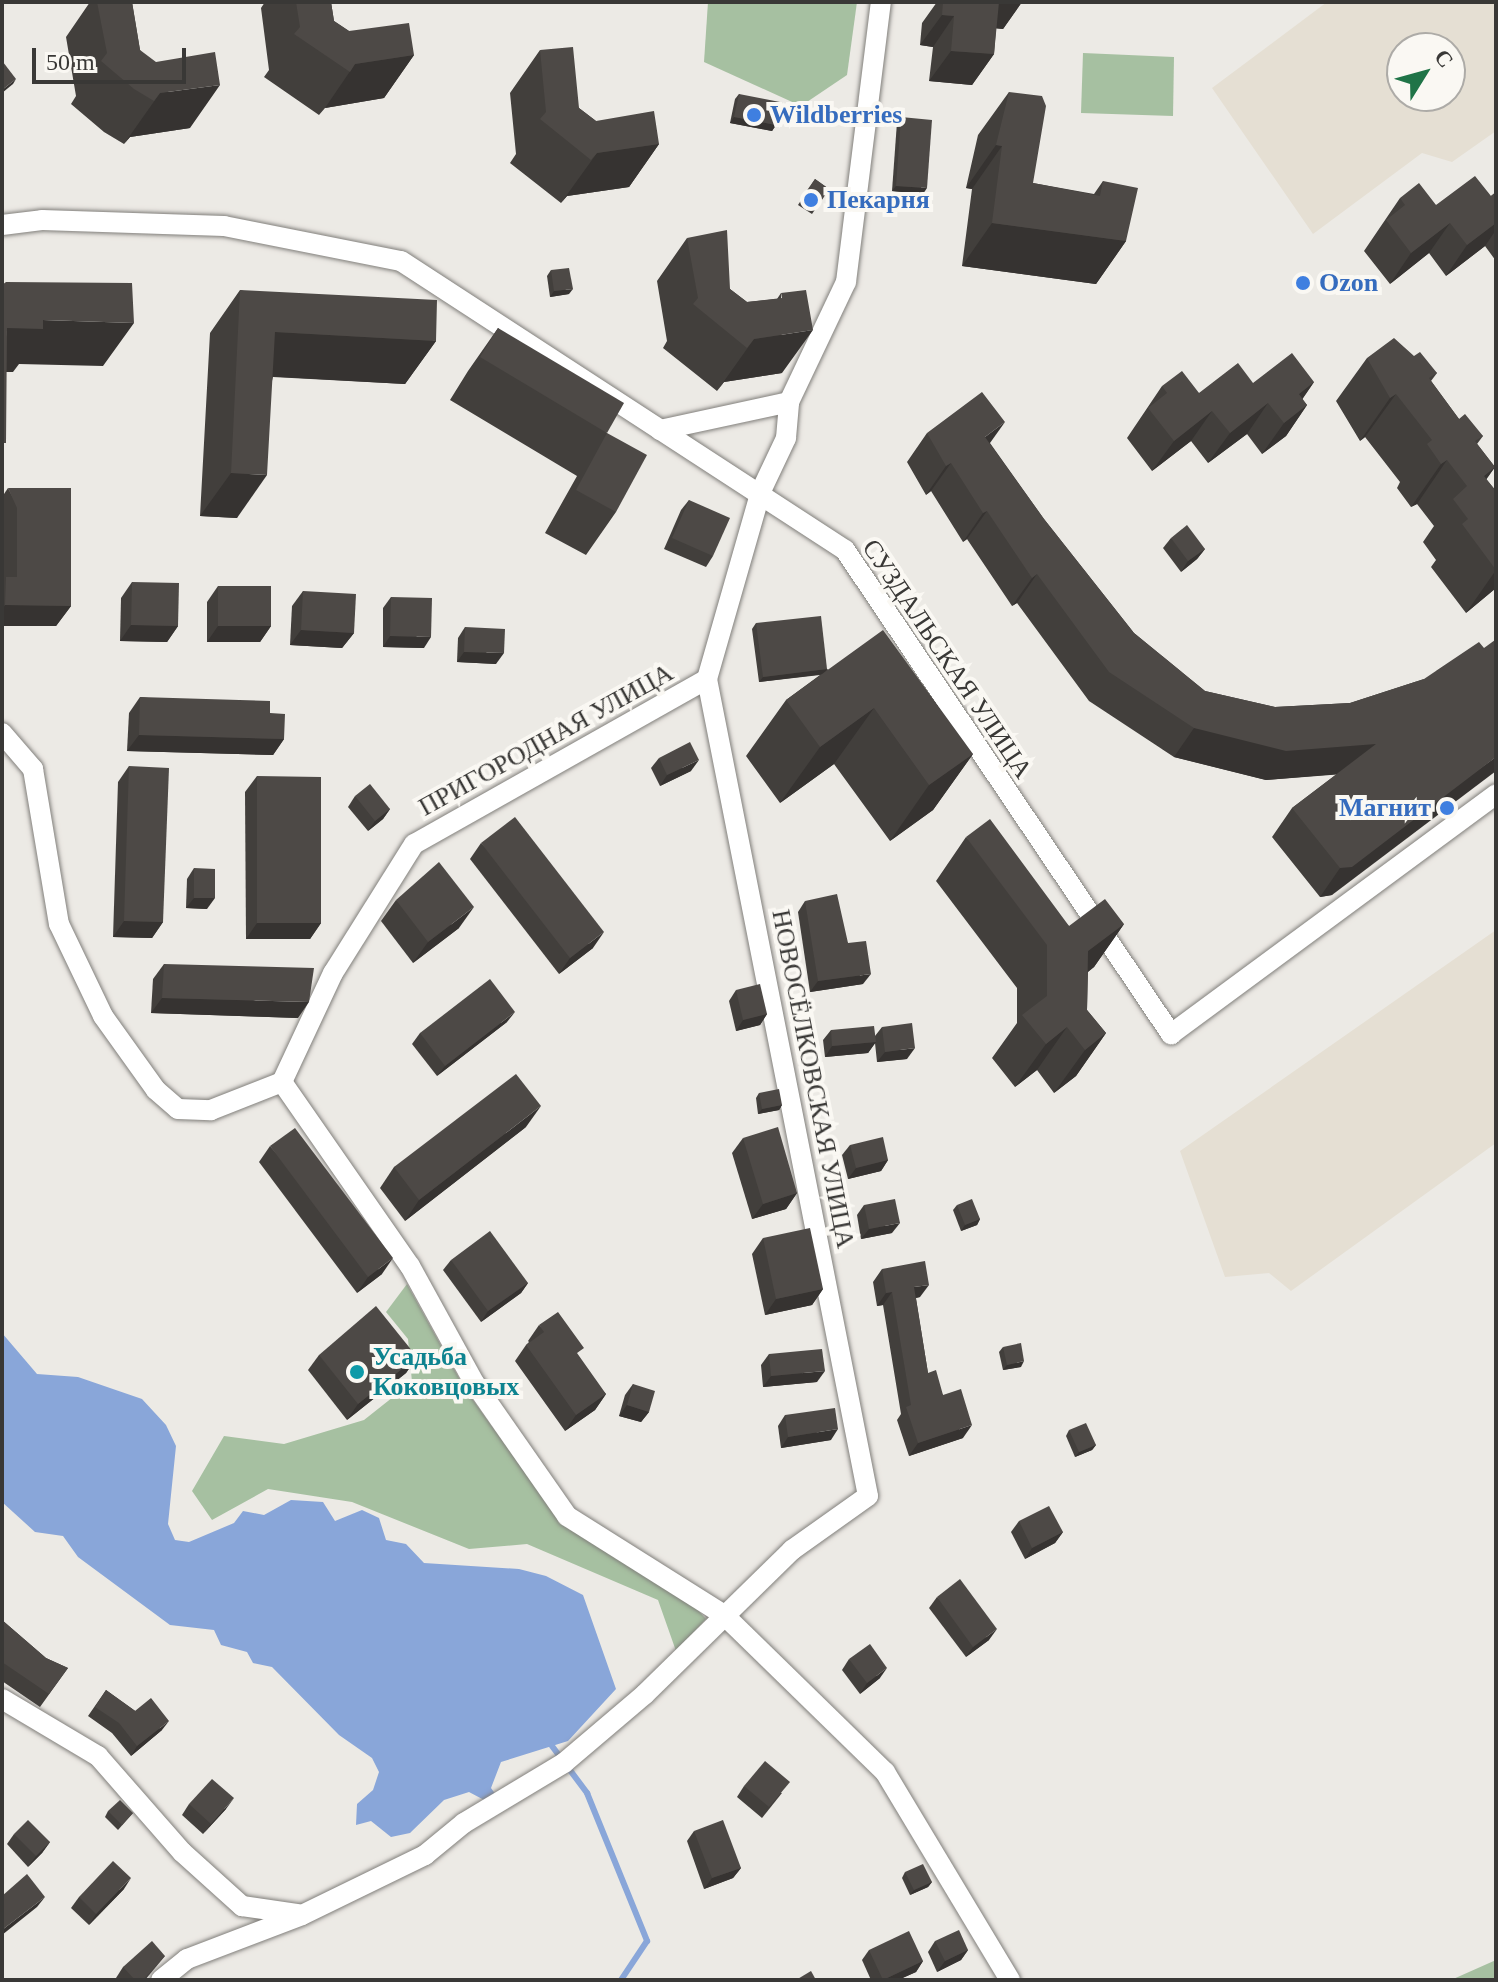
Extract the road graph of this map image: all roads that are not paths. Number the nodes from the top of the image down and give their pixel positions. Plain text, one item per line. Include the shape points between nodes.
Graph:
1 (881, 2) edge
2 (2, 225) edge
3 (789, 402) junction
4 (660, 430) junction
5 (761, 491) junction
6 (707, 679) junction
7 (2, 733) edge
8 (1496, 794) edge
9 (282, 1082) junction
10 (724, 1615) junction
11 (2, 1699) edge
12 (302, 1915) junction
13 (161, 1980) edge
14 (1010, 1980) edge

1 - 3 street, НОВОСЁЛКОВСКАЯ УЛИЦА via 846,282
2 - 4 street, СУЗДАЛЬСКАЯ УЛИЦА via 42,220 224,226 401,261
3 - 4 street
3 - 5 street, НОВОСЁЛКОВСКАЯ УЛИЦА via 786,438
4 - 5 street, СУЗДАЛЬСКАЯ УЛИЦА
5 - 6 street, НОВОСЁЛКОВСКАЯ УЛИЦА
5 - 8 street, СУЗДАЛЬСКАЯ УЛИЦА via 845,550 1171,1034
6 - 9 street, ПРИГОРОДНАЯ УЛИЦА via 414,844 333,973
6 - 10 street, НОВОСЁЛКОВСКАЯ УЛИЦА via 868,1496 792,1550
7 - 9 street via 33,769 59,924 103,1016 156,1090 178,1109 211,1110
9 - 10 street via 410,1266 475,1384 567,1516
10 - 12 street via 645,1694 564,1763 464,1823 425,1855
10 - 14 street via 885,1772
11 - 12 street via 98,1756 182,1852 242,1906
12 - 13 street via 187,1959

